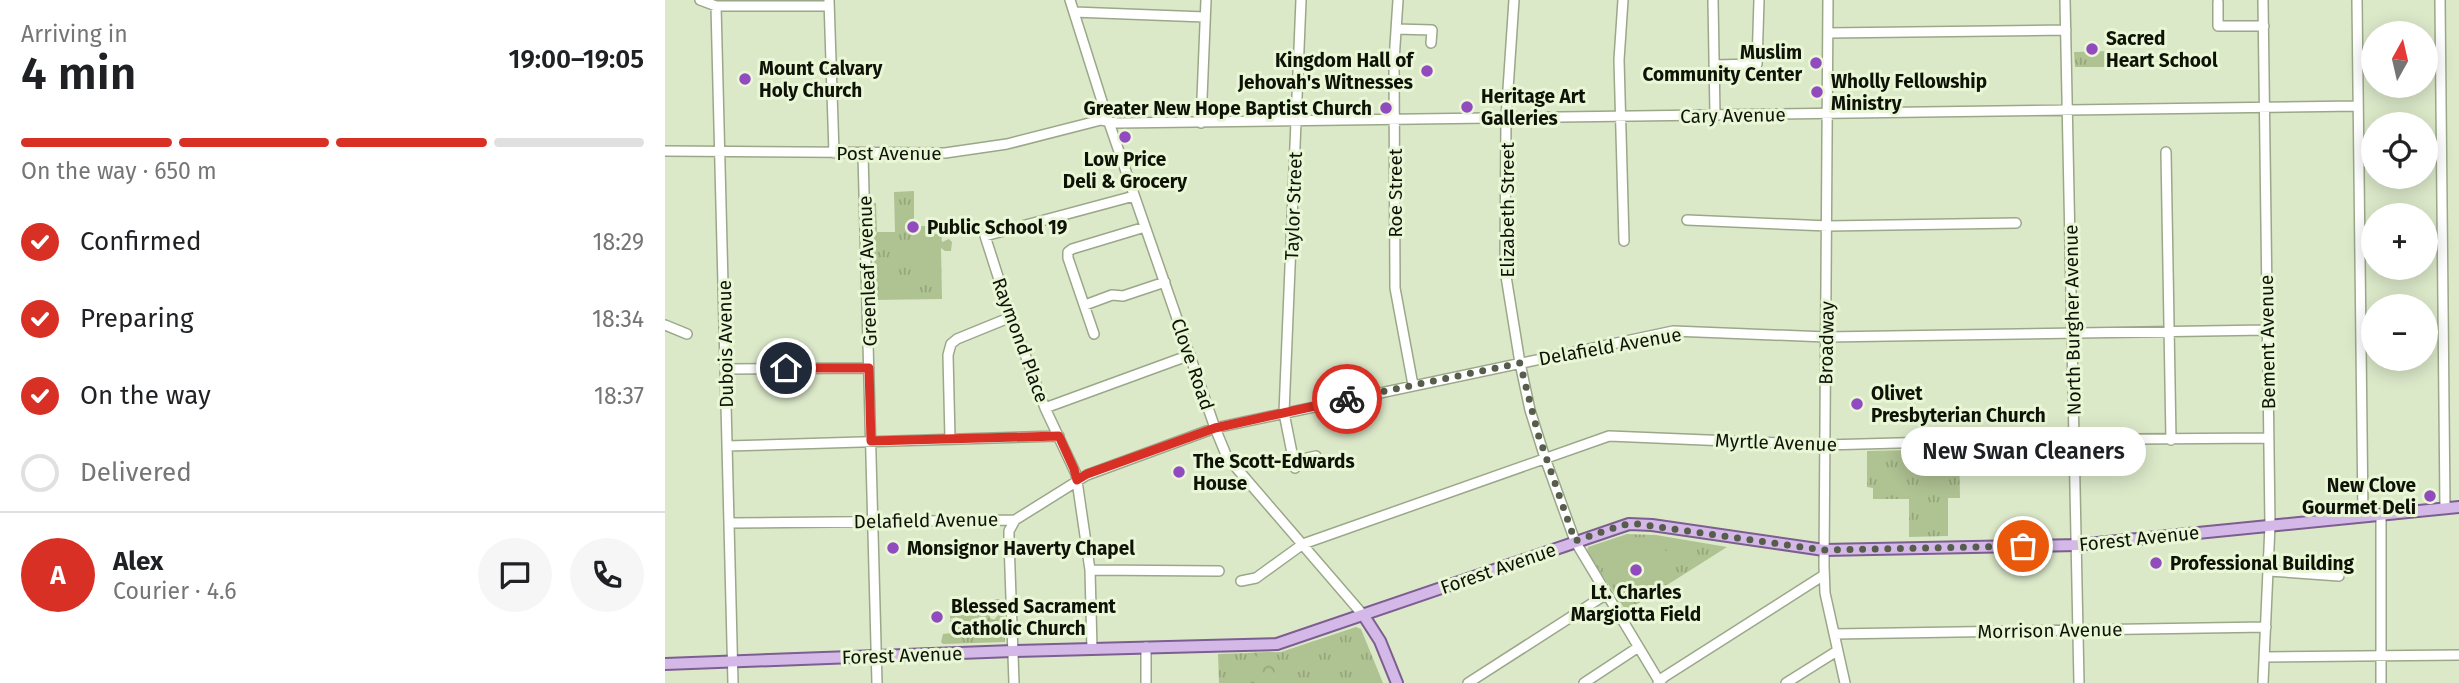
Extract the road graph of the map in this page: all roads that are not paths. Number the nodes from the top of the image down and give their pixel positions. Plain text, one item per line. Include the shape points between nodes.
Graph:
1 (700, 0) edge
2 (1070, 0) edge
3 (1206, 0) edge
4 (1301, 0) edge
5 (1398, 0) edge
6 (1514, 0) edge
7 (1623, 0) edge
8 (1713, 0) edge
9 (1759, 0) edge
10 (1828, 0) edge
11 (2065, 0) edge
12 (2263, 0) edge
13 (2357, 0) edge
14 (2440, 0) edge
15 (2218, 2) dead end
16 (829, 3) edge
17 (716, 6) junction
18 (1074, 12) junction
19 (1205, 17) junction
20 (2264, 26) junction
21 (1396, 29) junction
22 (2066, 30) junction
23 (1828, 33) junction
24 (1431, 43) dead end
25 (1714, 65) junction
26 (2265, 106) junction
27 (2358, 106) junction
28 (2068, 109) junction
29 (1828, 113) junction
30 (1715, 115) junction
31 (1620, 117) junction
32 (1507, 119) junction
33 (1108, 121) junction
34 (1395, 121) junction
35 (1201, 122) junction
36 (1296, 122) junction
37 (665, 151) edge
38 (720, 152) junction
39 (2165, 152) dead end
40 (834, 153) junction
41 (863, 154) junction
42 (1134, 196) junction
43 (1686, 220) dead end
44 (2016, 223) dead end
45 (1828, 226) junction
46 (1146, 227) junction
47 (1623, 241) dead end
48 (1165, 282) junction
49 (1085, 305) junction
50 (1011, 317) junction
51 (665, 325) edge
52 (2169, 331) junction
53 (2267, 331) junction
54 (2073, 332) junction
55 (687, 334) dead end
56 (1094, 334) dead end
57 (1826, 337) junction
58 (1190, 355) junction
59 (1520, 363) junction
60 (869, 368) junction
61 (725, 369) junction
62 (1413, 385) junction
63 (1045, 408) junction
64 (1284, 413) junction
65 (1215, 428) junction
66 (1059, 436) junction
67 (2269, 438) junction
68 (950, 439) junction
69 (2075, 440) junction
70 (2171, 440) junction
71 (871, 441) junction
72 (1825, 445) junction
73 (727, 446) junction
74 (1316, 456) dead end
75 (1545, 457) junction
76 (1077, 480) junction
77 (2459, 507) edge
78 (2445, 508) junction
79 (2381, 514) junction
80 (2363, 516) junction
81 (873, 520) junction
82 (1015, 520) junction
83 (729, 523) junction
84 (2270, 525) junction
85 (1575, 541) junction
86 (1303, 544) junction
87 (2077, 545) junction
88 (1824, 550) junction
89 (1090, 570) junction
90 (1219, 571) dead end
91 (2269, 571) junction
92 (1824, 575) junction
93 (2339, 576) dead end
94 (1241, 581) dead end
95 (1605, 594) junction
96 (1364, 616) junction
97 (2266, 627) junction
98 (2078, 630) junction
99 (1834, 634) junction
100 (1146, 647) junction
101 (1637, 648) junction
102 (1092, 649) junction
103 (1013, 651) junction
104 (1837, 651) junction
105 (2459, 655) edge
106 (876, 656) junction
107 (2381, 656) junction
108 (2264, 657) junction
109 (733, 662) junction
110 (665, 664) edge
111 (1659, 682) edge
112 (733, 683) edge
113 (877, 683) edge
114 (1014, 683) edge
115 (1146, 683) edge
116 (1397, 683) edge
117 (1468, 683) edge
118 (1584, 683) edge
119 (1786, 683) edge
120 (1845, 683) edge
121 (2079, 683) edge
122 (2263, 683) edge
123 (2381, 683) edge

1 - 17 street
2 - 18 street, Clove Road
3 - 19 street
4 - 36 street, Taylor Street
5 - 21 street, Roe Street
6 - 32 street, Elizabeth Street
7 - 31 street
8 - 25 street
9 - 25 street via 1758,64
10 - 23 street, Broadway
11 - 22 street, North Burgher Avenue
12 - 20 street, Bement Avenue
13 - 27 street
14 - 78 street
15 - 20 street via 2218,26
16 - 17 street
16 - 40 street
17 - 38 street, Dubois Avenue
18 - 19 street
18 - 33 street, Clove Road
19 - 35 street
20 - 26 street, Bement Avenue
21 - 24 street via 1431,30
21 - 34 street, Roe Street
22 - 23 street
22 - 28 street, North Burgher Avenue
23 - 29 street, Broadway
25 - 30 street
26 - 27 street, Cary Avenue
26 - 28 street, Cary Avenue
26 - 53 street, Bement Avenue
27 - 80 street
28 - 29 street, Cary Avenue
28 - 54 street, North Burgher Avenue
29 - 30 street, Cary Avenue
29 - 45 street, Broadway
30 - 31 street, Cary Avenue
31 - 32 street, Cary Avenue
31 - 47 street
32 - 34 street, Cary Avenue
32 - 59 street, Elizabeth Street via 1505,271
33 - 35 street, Cary Avenue
33 - 41 street, Post Avenue via 963,151
33 - 42 street, Clove Road
34 - 36 street, Cary Avenue
34 - 62 street, Roe Street via 1395,288
35 - 36 street, Cary Avenue
36 - 64 street, Taylor Street
37 - 38 street, Post Avenue
38 - 40 street, Post Avenue
38 - 61 street, Dubois Avenue
39 - 52 street
40 - 41 street, Post Avenue
41 - 60 street, Greenleaf Avenue
42 - 46 street, Clove Road
42 - 50 street, Raymond Place via 985,236
43 - 45 street
44 - 45 street
45 - 57 street, Broadway
46 - 48 street, Clove Road
46 - 49 street via 1069,250
48 - 49 street
48 - 58 street, Clove Road
49 - 56 street
50 - 63 street, Raymond Place
50 - 68 street via 951,344
51 - 55 street
52 - 53 street, Delafield Avenue
52 - 54 street, Delafield Avenue
52 - 70 street
53 - 67 street, Bement Avenue
54 - 57 street, Delafield Avenue
54 - 69 street, North Burgher Avenue
57 - 59 street, Delafield Avenue via 1673,331
57 - 72 street, Broadway
58 - 63 street
58 - 65 street, Clove Road
59 - 62 street, Delafield Avenue
59 - 75 street, Elizabeth Street
60 - 61 street
60 - 71 street, Greenleaf Avenue
61 - 73 street, Dubois Avenue
62 - 64 street, Delafield Avenue
63 - 66 street, Raymond Place
64 - 65 street, Delafield Avenue
64 - 74 street, Taylor Street via 1294,464
65 - 76 street, Delafield Avenue
65 - 86 street, Clove Road via 1227,457
66 - 68 street
66 - 76 street, Raymond Place
67 - 70 street, Myrtle Avenue
67 - 84 street, Bement Avenue
68 - 71 street
69 - 70 street, Myrtle Avenue
69 - 72 street, Myrtle Avenue
69 - 87 street, North Burgher Avenue
71 - 73 street
71 - 81 street, Greenleaf Avenue
72 - 75 street, Myrtle Avenue via 1609,436
72 - 88 street, Broadway
73 - 83 street, Dubois Avenue
75 - 85 street, Elizabeth Street
75 - 86 street, Myrtle Avenue
76 - 82 street, Delafield Avenue
76 - 89 street, Raymond Place
77 - 78 main road, Forest Avenue
78 - 79 main road, Forest Avenue
79 - 80 main road, Forest Avenue
79 - 107 street
80 - 84 main road, Forest Avenue
81 - 82 street, Delafield Avenue
81 - 83 street, Delafield Avenue
81 - 106 street, Greenleaf Avenue
82 - 103 street via 1009,541
83 - 109 street, Dubois Avenue
84 - 87 main road, Forest Avenue
84 - 91 street, Bement Avenue
85 - 88 main road, Forest Avenue via 1637,524
85 - 95 street, Elizabeth Street
85 - 96 main road, Forest Avenue
86 - 94 street, Myrtle Avenue via 1256,578
86 - 96 street, Clove Road
87 - 88 main road, Forest Avenue
87 - 98 street, North Burgher Avenue
88 - 92 street, Broadway
89 - 90 street
89 - 102 street, Raymond Place
91 - 93 street
91 - 97 street, Bement Avenue
92 - 99 street, Broadway
92 - 111 street
95 - 101 street, Elizabeth Street
95 - 117 street
96 - 100 main road, Forest Avenue via 1277,645
96 - 116 main road, Clove Road
97 - 98 street, Morrison Avenue
97 - 108 street, Bement Avenue
98 - 99 street, Morrison Avenue
98 - 121 street, North Burgher Avenue
99 - 104 street, Broadway
100 - 102 main road, Forest Avenue
100 - 115 street
101 - 111 street, Elizabeth Street
101 - 118 street
102 - 103 main road, Forest Avenue
103 - 106 main road, Forest Avenue
103 - 114 street
104 - 119 street
104 - 120 street, Broadway
105 - 107 street
106 - 109 main road, Forest Avenue
106 - 113 street, Greenleaf Avenue
107 - 108 street
107 - 123 street
108 - 122 street, Bement Avenue
109 - 110 main road, Forest Avenue
109 - 112 street, Dubois Avenue

